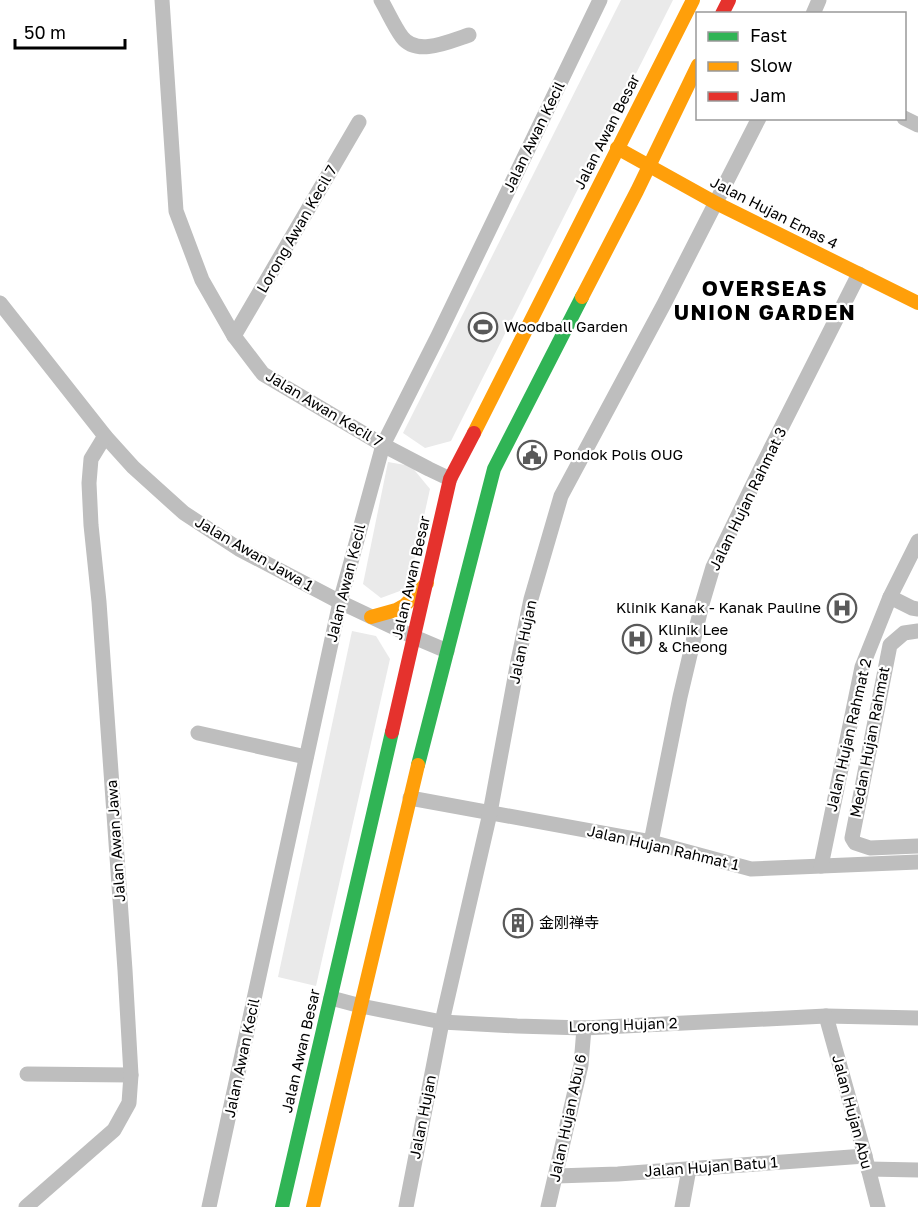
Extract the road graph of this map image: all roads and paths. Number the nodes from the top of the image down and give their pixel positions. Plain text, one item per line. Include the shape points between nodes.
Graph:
1 (162, 0) edge
2 (381, 0) edge
3 (600, 0) edge
4 (693, 0) edge
5 (469, 35) dead end
6 (696, 69) edge
7 (758, 120) edge
8 (359, 122) dead end
9 (662, 138) junction
10 (617, 148) junction
11 (649, 166) junction
12 (684, 185) junction
13 (637, 190) junction
14 (716, 203) junction
15 (859, 274) junction
16 (0, 303) edge
17 (918, 303) edge
18 (234, 336) junction
19 (105, 436) junction
20 (383, 445) junction
21 (450, 479) junction
22 (918, 541) edge
23 (427, 583) junction
24 (890, 597) junction
25 (340, 602) junction
26 (918, 609) edge
27 (371, 617) junction
28 (918, 631) edge
29 (414, 637) junction
30 (447, 651) junction
31 (857, 690) junction
32 (880, 694) junction
33 (198, 733) dead end
34 (306, 757) junction
35 (410, 798) junction
36 (490, 813) junction
37 (827, 834) junction
38 (852, 838) junction
39 (651, 842) junction
40 (918, 846) edge
41 (918, 862) edge
42 (821, 866) junction
43 (331, 998) junction
44 (361, 1006) junction
45 (826, 1016) junction
46 (918, 1018) edge
47 (442, 1022) junction
48 (584, 1028) junction
49 (27, 1074) dead end
50 (130, 1075) junction
51 (867, 1162) junction
52 (689, 1169) junction
53 (918, 1170) edge
54 (556, 1176) junction
55 (26, 1207) edge
56 (209, 1207) edge
57 (282, 1207) edge
58 (313, 1207) edge
59 (406, 1207) edge
60 (548, 1207) edge
61 (682, 1207) edge
62 (878, 1207) edge

1 - 18 street, Jalan Awan Kecil 7 via 176,210 202,280
2 - 5 street via 403,39 417,46 425,48
3 - 20 street, Jalan Awan Kecil
4 - 10 main road, Jalan Awan Besar
6 - 9 main road
7 - 14 street, Jalan Hujan
8 - 18 street, Lorong Awan Kecil 7
9 - 11 main road
9 - 12 main road
10 - 11 main road, Jalan Hujan Emas 4
10 - 21 main road, Jalan Awan Besar
11 - 12 main road, Jalan Hujan Emas 4
11 - 13 main road
12 - 13 main road
12 - 14 main road, Jalan Hujan Emas 4
13 - 30 main road via 494,469
14 - 15 main road, Jalan Hujan Emas 4
14 - 36 street, Jalan Hujan via 561,496 531,599
15 - 17 main road, Jalan Hujan Emas 4
15 - 39 street, Jalan Hujan Rahmat 3 via 713,567 680,697
16 - 19 street, Jalan Awan Jawa 1
18 - 20 street, Jalan Awan Kecil 7 via 263,374
19 - 25 street, Jalan Awan Jawa 1 via 184,513 239,549
19 - 50 street, Jalan Awan Jawa via 91,459 90,514
20 - 21 street, Jalan Awan Kecil 7
20 - 25 street, Jalan Awan Kecil
21 - 23 main road, Jalan Awan Besar
22 - 24 street, Jalan Hujan Rahmat 2
23 - 27 main road via 405,605
23 - 29 main road, Jalan Awan Besar
24 - 26 street
24 - 31 street, Jalan Hujan Rahmat 2
25 - 27 street, Jalan Awan Jawa 1
25 - 34 street, Jalan Awan Kecil
27 - 29 street, Jalan Awan Jawa 1
28 - 32 street, Medan Hujan Rahmat via 904,633 890,645
29 - 30 street, Jalan Awan Jawa 1
29 - 43 main road, Jalan Awan Besar
30 - 35 main road
31 - 32 street
31 - 37 street, Jalan Hujan Rahmat 2
32 - 38 street, Medan Hujan Rahmat
33 - 34 street
34 - 56 street, Jalan Awan Kecil
35 - 36 street, Jalan Hujan Rahmat 1
35 - 44 main road
36 - 39 street, Jalan Hujan Rahmat 1
36 - 47 street, Jalan Hujan
37 - 38 street
37 - 42 street, Jalan Hujan Rahmat 2
38 - 40 street, Medan Hujan Rahmat via 870,848
39 - 42 street, Jalan Hujan Rahmat 1 via 751,868
41 - 42 street, Jalan Hujan Rahmat 1
43 - 44 street, Lorong Hujan 2
43 - 57 main road, Jalan Awan Besar
44 - 47 street, Lorong Hujan 2
44 - 58 main road
45 - 46 street, Lorong Hujan 2
45 - 48 street, Lorong Hujan 2
45 - 51 street, Jalan Hujan Abu
47 - 48 street, Lorong Hujan 2
47 - 59 street, Jalan Hujan
48 - 54 street, Jalan Hujan Abu 6 via 581,1065
49 - 50 street
50 - 55 street, Jalan Awan Jawa via 129,1102 114,1130
51 - 52 street, Jalan Hujan Batu 1
51 - 53 street, Jalan Hujan Batu 1
51 - 62 street, Jalan Hujan Abu
52 - 54 street, Jalan Hujan Batu 1
52 - 61 street
54 - 60 street, Jalan Hujan Abu 6

